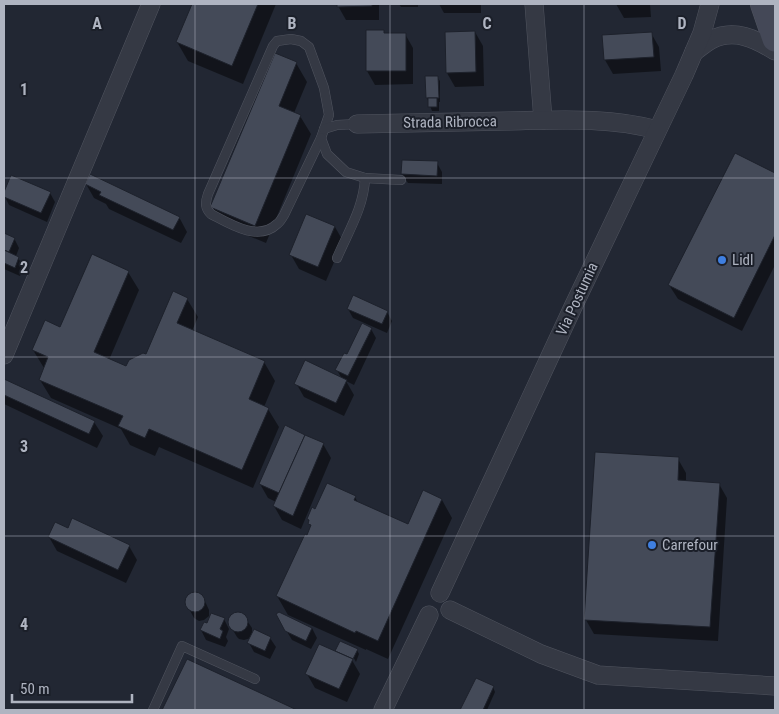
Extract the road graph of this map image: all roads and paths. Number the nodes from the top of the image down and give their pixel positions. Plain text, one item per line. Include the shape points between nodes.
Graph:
1 (151, 4) edge
2 (534, 4) edge
3 (710, 4) edge
4 (763, 4) edge
5 (775, 38) edge
6 (775, 51) edge
7 (694, 52) junction
8 (543, 120) junction
9 (357, 124) joint
10 (657, 130) junction
11 (323, 133) junction
12 (365, 178) junction
13 (401, 180) dead end
14 (337, 258) dead end
15 (4, 355) edge
16 (440, 593) junction
17 (450, 610) junction
18 (430, 615) junction
19 (255, 679) dead end
20 (775, 686) edge
21 (152, 710) edge
22 (383, 710) edge

1 - 15 street
2 - 8 street
3 - 7 street, Via Postumia
4 - 5 main road
6 - 7 street via 752,38 726,35
7 - 10 street, Via Postumia
8 - 9 street, Strada Ribrocca
8 - 10 street, Strada Ribrocca via 621,122
9 - 11 lane via 342,125
10 - 16 street, Via Postumia
11 - 11 lane via 329,115 324,88 309,47 301,41 277,41 208,194 207,210 229,224 253,232 278,224
11 - 12 lane via 327,154 346,172
12 - 13 lane
12 - 14 lane via 362,203
16 - 17 street via 449,599
16 - 18 street via 432,594 426,600 425,608
17 - 18 street via 441,618
17 - 20 street via 541,654 598,675
18 - 22 street
19 - 21 lane via 182,646

